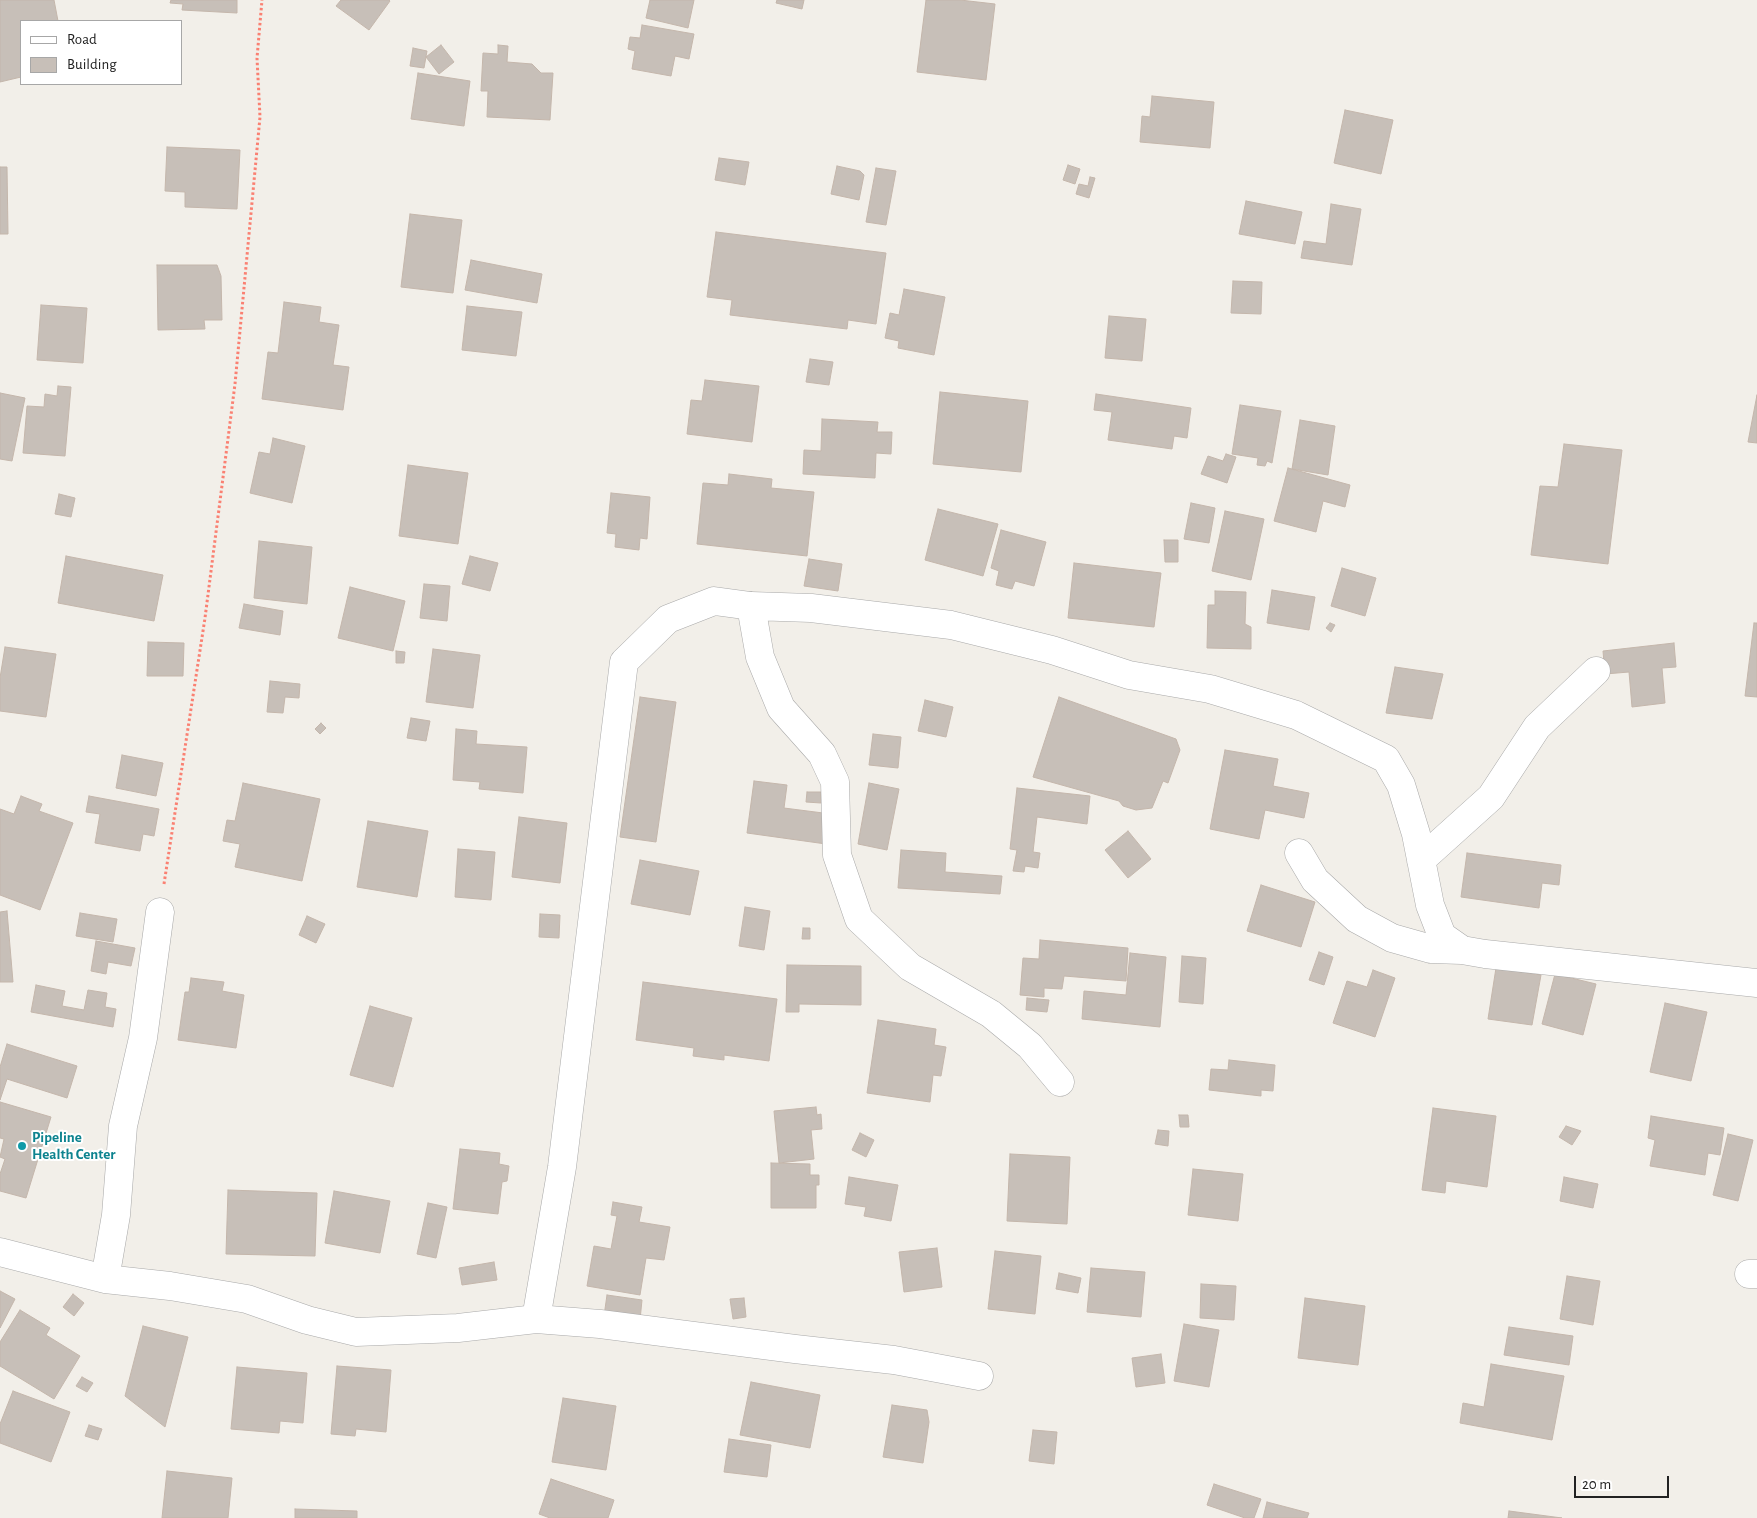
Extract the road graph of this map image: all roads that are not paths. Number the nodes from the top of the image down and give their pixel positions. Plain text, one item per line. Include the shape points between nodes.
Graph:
1 (750, 606) junction
2 (1596, 671) dead end
3 (1299, 854) dead end
4 (1421, 860) junction
5 (160, 912) road end
6 (1462, 950) junction
7 (1757, 983) edge
8 (1060, 1082) dead end
9 (0, 1252) edge
10 (105, 1279) junction
11 (536, 1319) junction
12 (979, 1376) dead end

1 - 4 street via 811,608 950,625 1052,650 1129,676 1210,689 1296,715 1386,759 1401,785
1 - 8 street via 760,657 781,708 822,754 835,782 837,855 859,919 910,967 992,1014 1030,1046
1 - 11 street via 714,601 668,619 624,662 562,1167
2 - 4 street via 1537,727 1491,797
3 - 6 street via 1315,880 1357,919 1392,938 1432,949
4 - 6 street via 1430,905 1442,936
5 - 10 street via 142,1038 123,1126 116,1215
6 - 7 street
9 - 10 street
10 - 11 street via 247,1299 307,1320 356,1332 458,1328
11 - 12 street via 894,1360

